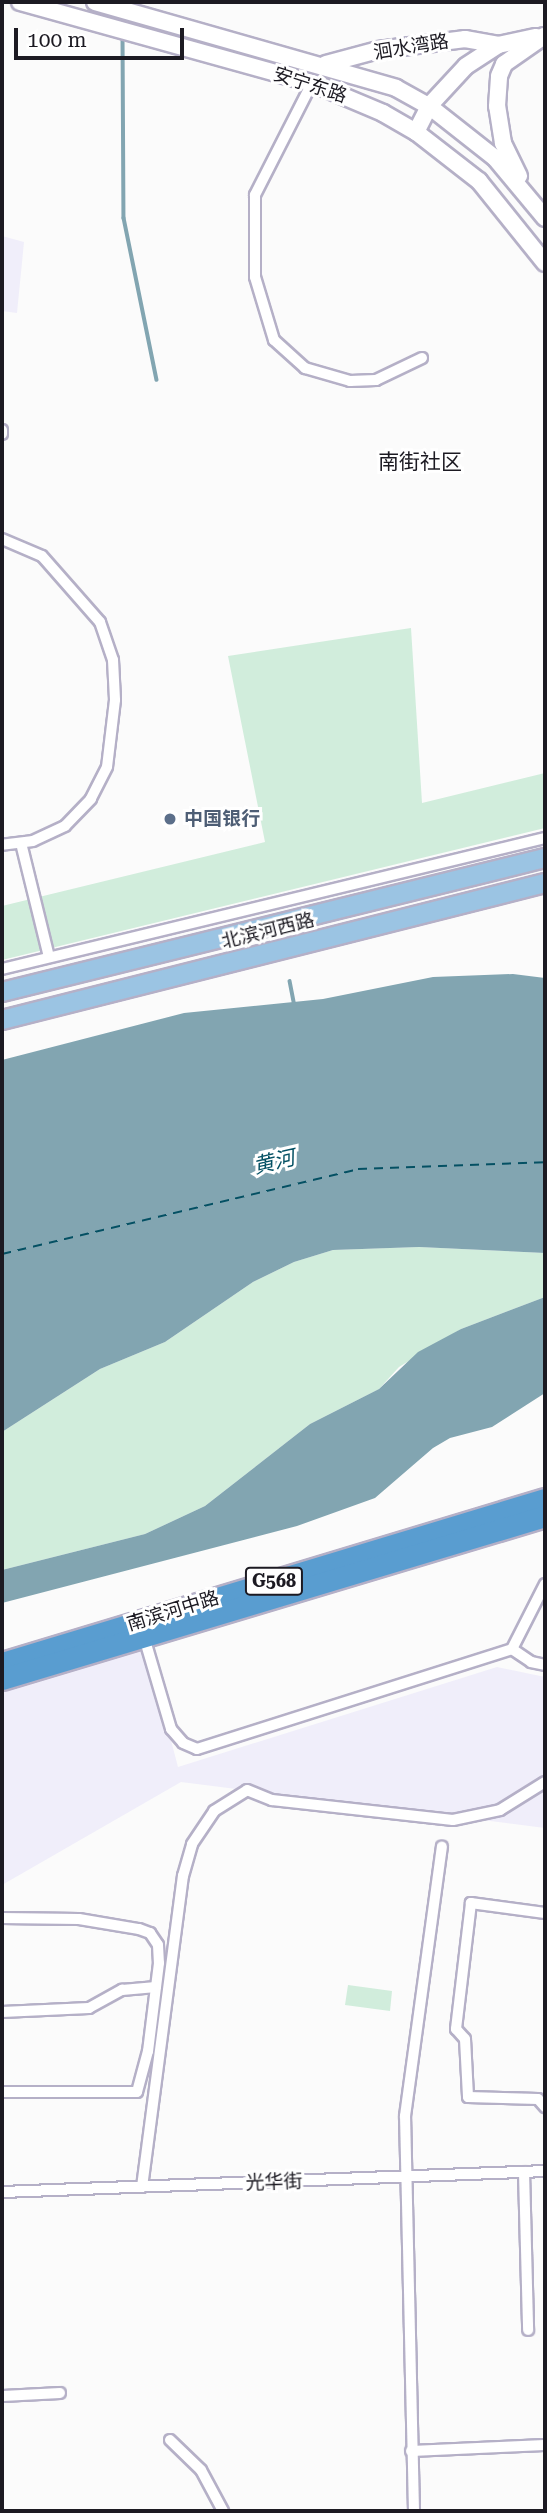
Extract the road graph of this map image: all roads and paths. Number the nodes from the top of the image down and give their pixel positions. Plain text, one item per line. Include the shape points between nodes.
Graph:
1 (20, 2) edge
2 (95, 2) edge
3 (133, 8) edge
4 (545, 36) edge
5 (498, 45) junction
6 (326, 65) junction
7 (312, 83) junction
8 (429, 106) junction
9 (416, 132) junction
10 (528, 194) junction
11 (545, 218) edge
12 (545, 263) edge
13 (422, 358) dead end
14 (2, 539) edge
15 (545, 838) edge
16 (21, 843) junction
17 (2, 845) edge
18 (545, 858) edge
19 (545, 883) edge
20 (49, 957) junction
21 (2, 969) edge
22 (2, 992) edge
23 (2, 1020) edge
24 (545, 1499) edge
25 (545, 1516) edge
26 (545, 1584) edge
27 (144, 1637) junction
28 (512, 1649) junction
29 (2, 1662) edge
30 (545, 1664) edge
31 (2, 1679) edge
32 (545, 1782) edge
33 (442, 1847) dead end
34 (545, 1913) edge
35 (2, 1918) edge
36 (156, 1987) junction
37 (2, 2012) edge
38 (2, 2092) edge
39 (545, 2107) edge
40 (545, 2171) edge
41 (524, 2172) junction
42 (406, 2177) junction
43 (142, 2187) junction
44 (2, 2192) edge
45 (528, 2330) dead end
46 (60, 2393) dead end
47 (2, 2396) edge
48 (170, 2440) dead end
49 (545, 2445) edge
50 (411, 2451) junction
51 (223, 2511) edge
52 (414, 2511) edge

1 - 7 main road, 安宁东路
2 - 3 main road, 安宁东路
3 - 6 main road, 安宁东路
4 - 5 main road, 洄水湾路
4 - 10 main road, 洄水湾路 via 504,64 499,76 497,106 503,144
5 - 6 main road, 洄水湾路 via 465,39 378,50
5 - 8 main road, 洄水湾路 via 466,66
6 - 8 main road, 安宁东路 via 396,88
7 - 9 main road, 安宁东路
7 - 13 street via 255,195 255,277 274,340 305,368 350,381 376,380
8 - 9 main road, 洄水湾路
8 - 10 main road, 安宁东路 via 495,158
9 - 12 main road, 安宁东路 via 479,181
10 - 11 main road
14 - 16 street via 42,556 76,590 100,622 113,660 115,700 107,767 91,799 65,825
15 - 20 street
16 - 17 street
16 - 20 street
18 - 22 main road, 北滨河西路
19 - 23 main road, 北滨河西路
20 - 21 street
24 - 29 highway, 南滨河中路 / G568
25 - 27 highway, 南滨河中路 / G568
26 - 28 street
27 - 28 street via 170,1729 183,1743 197,1749
27 - 31 highway, 南滨河中路 / G568
28 - 30 street via 531,1662
32 - 43 street via 500,1810 453,1820 272,1800 247,1790 214,1811 192,1844 183,1876
33 - 42 street via 405,2116
34 - 39 street via 471,1903 456,2029 465,2039 468,2098 538,2099
35 - 36 street via 79,1919 150,1933 159,1945
36 - 37 street via 122,1990 89,2008
36 - 38 street via 148,2052 137,2092
40 - 41 street, 光华街
41 - 42 street, 光华街
41 - 45 street
42 - 43 street, 光华街
42 - 50 street
43 - 44 street, 光华街
46 - 47 street
48 - 51 street via 201,2470
49 - 50 street
50 - 52 street

